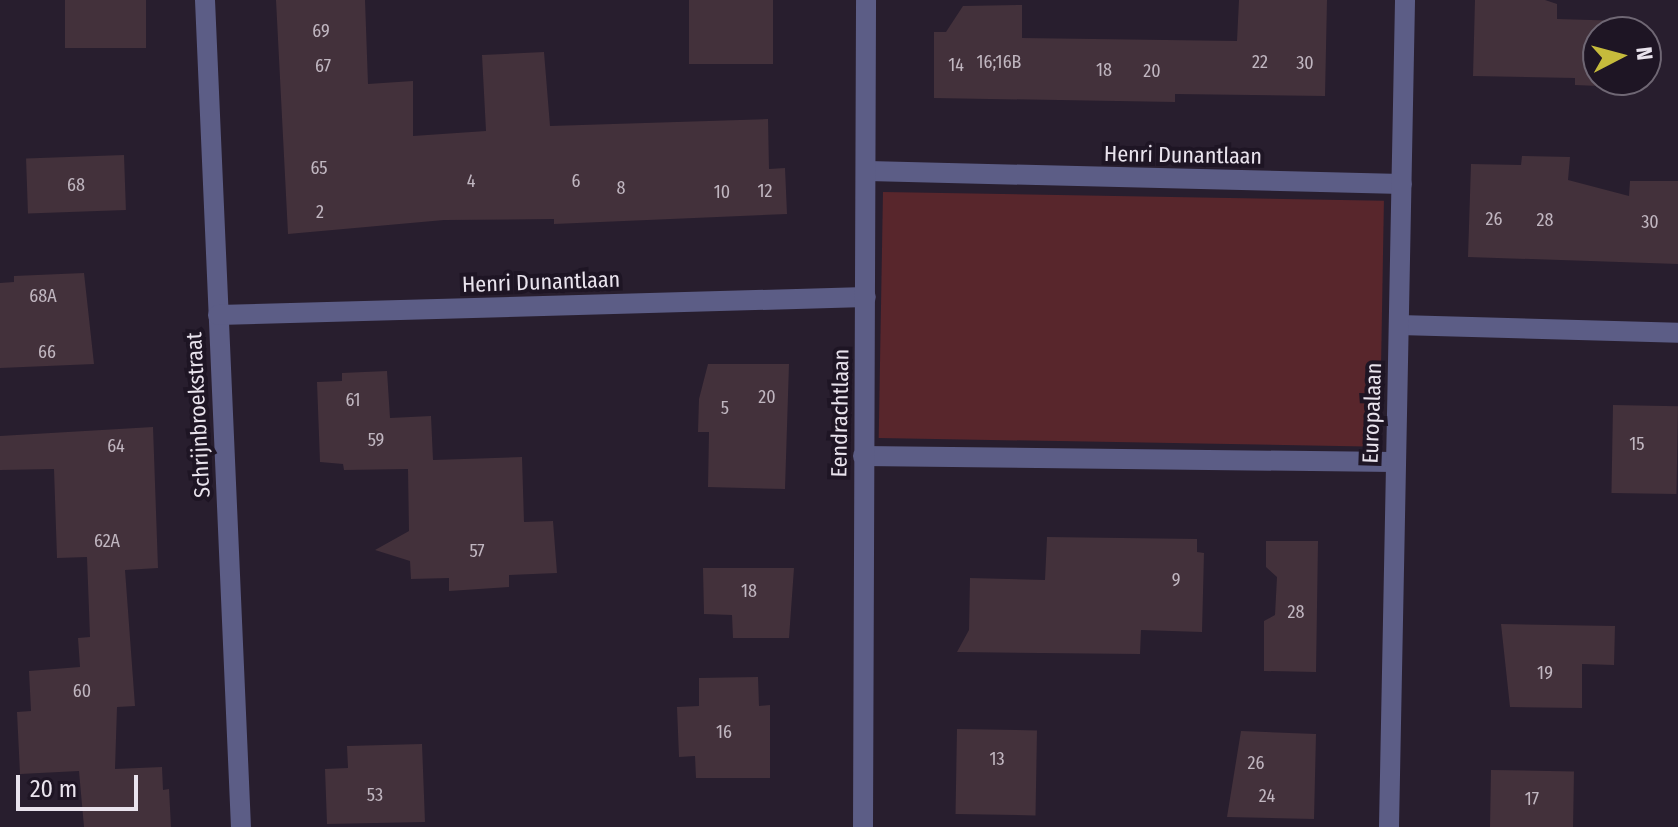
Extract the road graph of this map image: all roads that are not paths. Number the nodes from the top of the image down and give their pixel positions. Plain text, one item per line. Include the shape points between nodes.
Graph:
1 (205, 0) edge
2 (866, 0) edge
3 (1405, 0) edge
4 (868, 171) junction
5 (1402, 184) junction
6 (866, 297) junction
7 (218, 315) junction
8 (1399, 325) junction
9 (1678, 333) edge
10 (863, 456) junction
11 (1394, 462) junction
12 (241, 827) edge
13 (863, 827) edge
14 (1389, 827) edge

1 - 7 street, Schrijnbroekstraat
2 - 4 street, Eendrachtlaan
3 - 5 street, Europalaan
4 - 5 street, Henri Dunantlaan
4 - 6 street, Eendrachtlaan
5 - 8 street, Europalaan
6 - 7 street, Henri Dunantlaan
6 - 10 street, Eendrachtlaan
7 - 12 street, Schrijnbroekstraat
8 - 9 street
8 - 11 street, Europalaan
10 - 11 street
10 - 13 street, Eendrachtlaan
11 - 14 street, Europalaan

